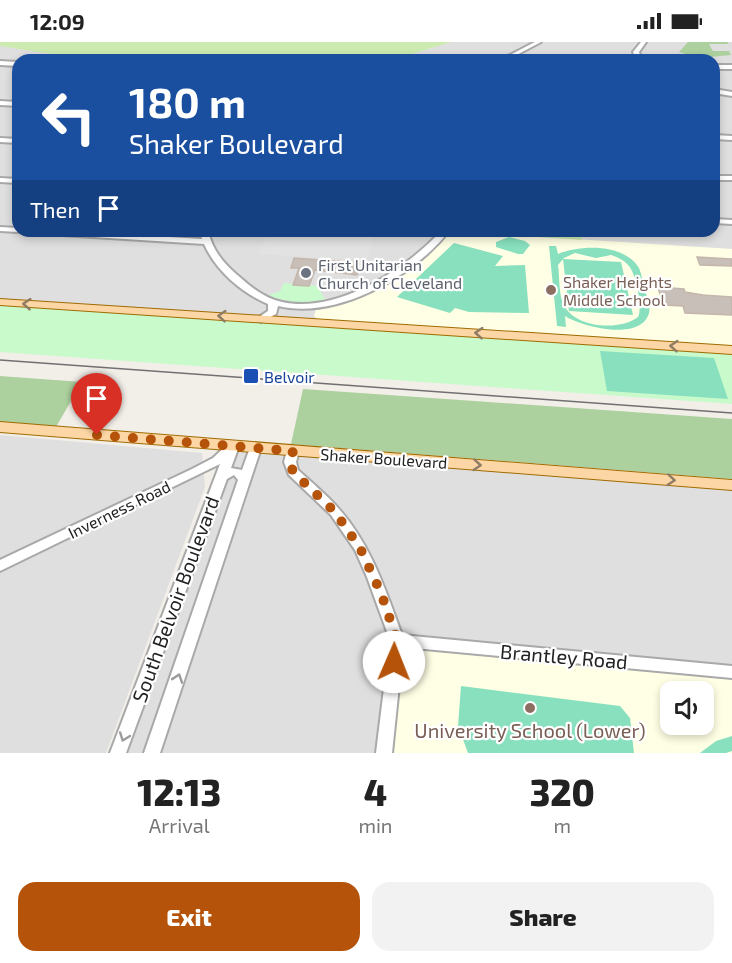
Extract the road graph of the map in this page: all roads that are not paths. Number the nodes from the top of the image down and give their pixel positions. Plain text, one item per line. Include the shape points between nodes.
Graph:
1 (539, 42) edge
2 (516, 54) edge
3 (125, 237) edge
4 (205, 237) edge
5 (440, 237) edge
6 (205, 242) junction
7 (0, 302) edge
8 (273, 302) junction
9 (314, 306) junction
10 (261, 319) junction
11 (314, 322) junction
12 (732, 350) edge
13 (0, 427) edge
14 (233, 446) junction
15 (255, 448) junction
16 (293, 451) junction
17 (222, 476) junction
18 (244, 478) junction
19 (732, 485) edge
20 (0, 566) edge
21 (397, 640) junction
22 (732, 672) edge
23 (118, 753) edge
24 (152, 753) edge
25 (384, 753) edge

1 - 2 street
3 - 6 street
4 - 6 street
5 - 9 street via 422,257 393,275 358,292
6 - 8 street via 230,274
10 -> 7 main road
8 - 9 street
8 - 10 street via 273,312
9 - 11 street via 309,314
10 - 11 main road
12 -> 11 main road
13 - 14 main road, Shaker Boulevard
14 - 15 main road, Shaker Boulevard
14 - 17 street, South Belvoir Boulevard
14 - 20 street, Inverness Road via 196,472
15 - 16 main road, Shaker Boulevard
15 - 18 street, South Belvoir Boulevard
16 -> 19 main road, Shaker Boulevard
16 - 21 street via 293,472 335,512 360,548
17 - 18 street via 236,471
17 -> 23 street, South Belvoir Boulevard
24 -> 18 street, South Belvoir Boulevard
21 - 22 street, Brantley Road
21 - 25 street

